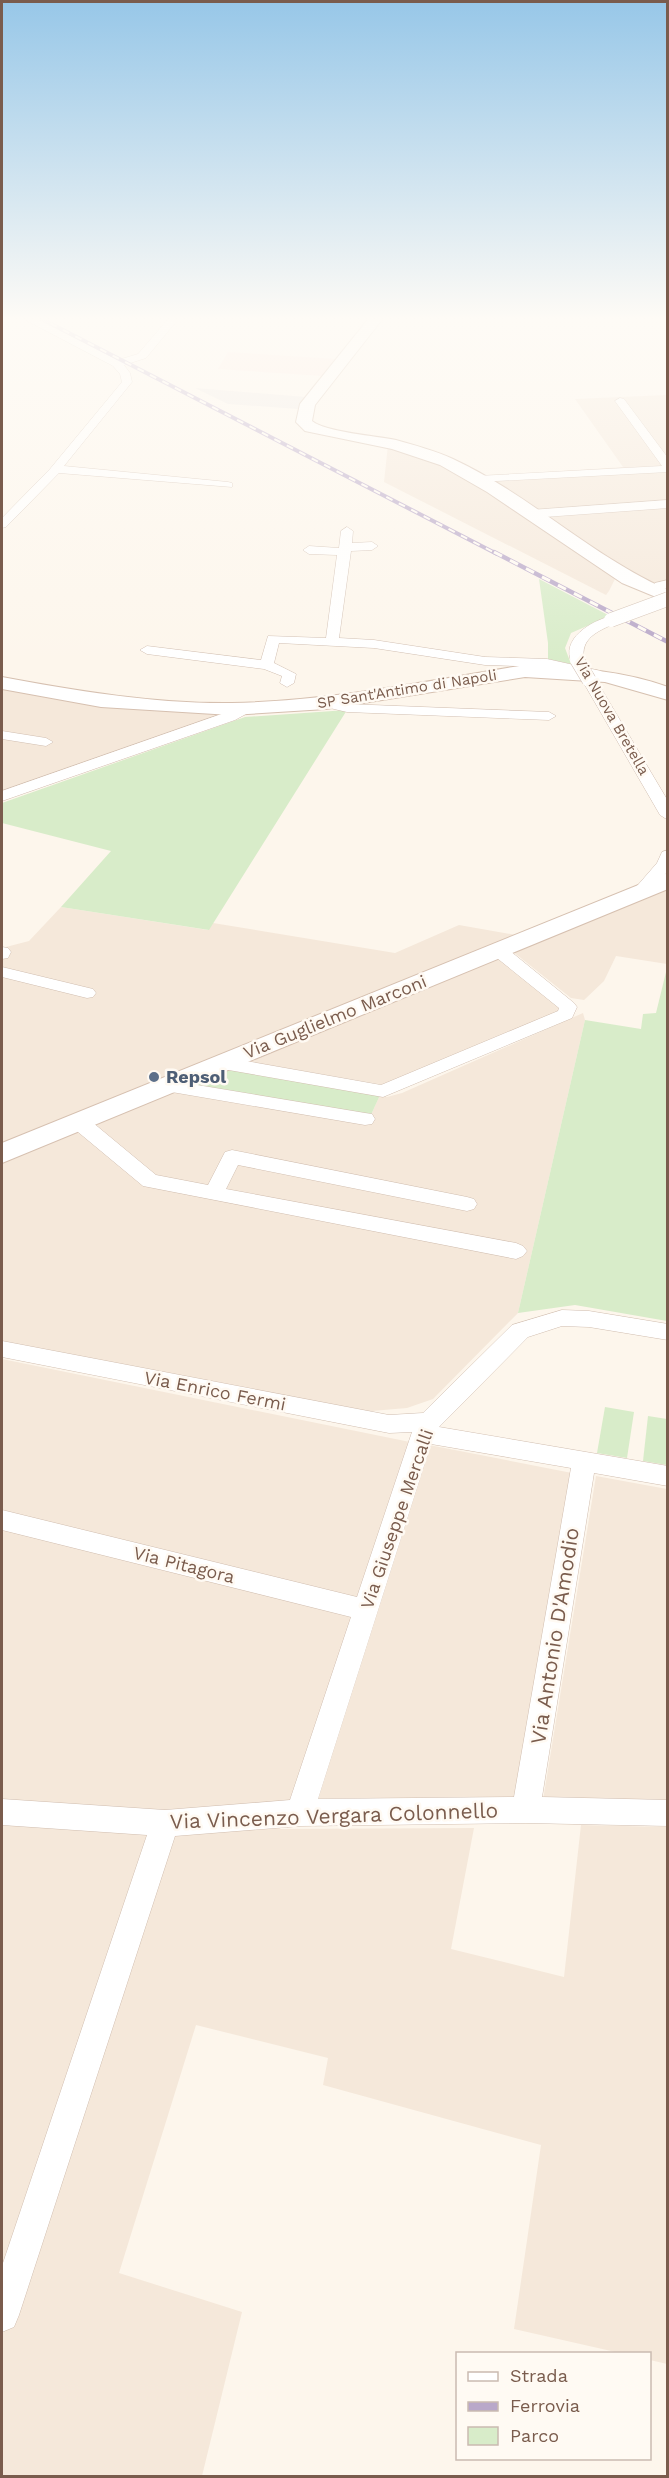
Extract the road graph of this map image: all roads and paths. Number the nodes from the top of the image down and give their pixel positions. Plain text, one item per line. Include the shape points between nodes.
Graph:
1 (86, 433) edge
2 (329, 433) edge
3 (643, 433) edge
4 (668, 467) edge
5 (56, 469) junction
6 (478, 479) junction
7 (228, 485) dead end
8 (668, 504) edge
9 (531, 514) junction
10 (2, 524) edge
11 (347, 531) dead end
12 (372, 546) dead end
13 (345, 549) junction
14 (309, 550) dead end
15 (666, 592) edge
16 (332, 642) junction
17 (147, 650) dead end
18 (267, 665) junction
19 (597, 678) junction
20 (2, 683) edge
21 (286, 694) junction
22 (668, 694) edge
23 (326, 703) junction
24 (250, 708) junction
25 (549, 716) dead end
26 (2, 735) edge
27 (46, 742) dead end
28 (2, 796) edge
29 (668, 815) edge
30 (668, 855) edge
31 (668, 880) edge
32 (643, 890) junction
33 (498, 950) junction
34 (2, 972) edge
35 (87, 993) dead end
36 (223, 1063) junction
37 (167, 1086) junction
38 (365, 1119) dead end
39 (80, 1122) junction
40 (2, 1154) edge
41 (214, 1193) junction
42 (467, 1204) dead end
43 (516, 1251) dead end
44 (668, 1332) edge
45 (2, 1349) edge
46 (426, 1427) junction
47 (584, 1461) junction
48 (668, 1476) edge
49 (2, 1520) edge
50 (366, 1610) junction
51 (526, 1810) junction
52 (2, 1812) edge
53 (300, 1813) junction
54 (668, 1813) edge
55 (165, 1822) junction
56 (2, 2315) edge

1 - 5 street
2 - 6 street via 416,451
3 - 4 street
4 - 6 street
5 - 7 street
5 - 10 street
6 - 9 street
8 - 9 street
9 - 15 street via 628,579
11 - 13 street
12 - 13 street
13 - 14 street
13 - 16 street
15 - 19 street, Via Nuova Bretella, bridge via 582,636 576,645 578,660
16 - 18 street via 273,639
16 - 19 street via 374,644 485,661 547,663
17 - 18 street
18 - 21 street via 289,674
19 - 22 street, SP Sant'Antimo di Napoli
19 - 23 street, SP Sant'Antimo di Napoli via 525,671
19 - 29 street, Via Nuova Bretella
20 - 24 street, SP Sant'Antimo di Napoli via 111,702
21 - 23 street, SP Sant'Antimo di Napoli
21 - 24 street, SP Sant'Antimo di Napoli
23 - 25 street via 347,708
24 - 28 street
26 - 27 street
30 - 32 street
31 - 32 street, Via Guglielmo Marconi
32 - 33 street, Via Guglielmo Marconi
33 - 36 street, Via Guglielmo Marconi
33 - 36 street via 568,1007 566,1014 384,1091
34 - 35 street
36 - 37 street, Via Guglielmo Marconi
37 - 38 street
37 - 39 street, Via Guglielmo Marconi
39 - 40 street, Via Guglielmo Marconi
39 - 41 street via 150,1181
41 - 42 street via 232,1157
41 - 43 street
44 - 46 street, Via Giuseppe Mercalli via 562,1318 520,1331
45 - 46 street, Via Enrico Fermi via 389,1424
46 - 47 street
46 - 50 street, Via Giuseppe Mercalli
47 - 48 street
47 - 51 street, Via Antonio D'Amodio
49 - 50 street, Via Pitagora
50 - 53 street, Via Giuseppe Mercalli
51 - 53 street, Via Vincenzo Vergara Colonnello
51 - 54 street, Via Vincenzo Vergara Colonnello
52 - 55 street, Via Vincenzo Vergara Colonnello
53 - 55 street, Via Vincenzo Vergara Colonnello
55 - 56 street

